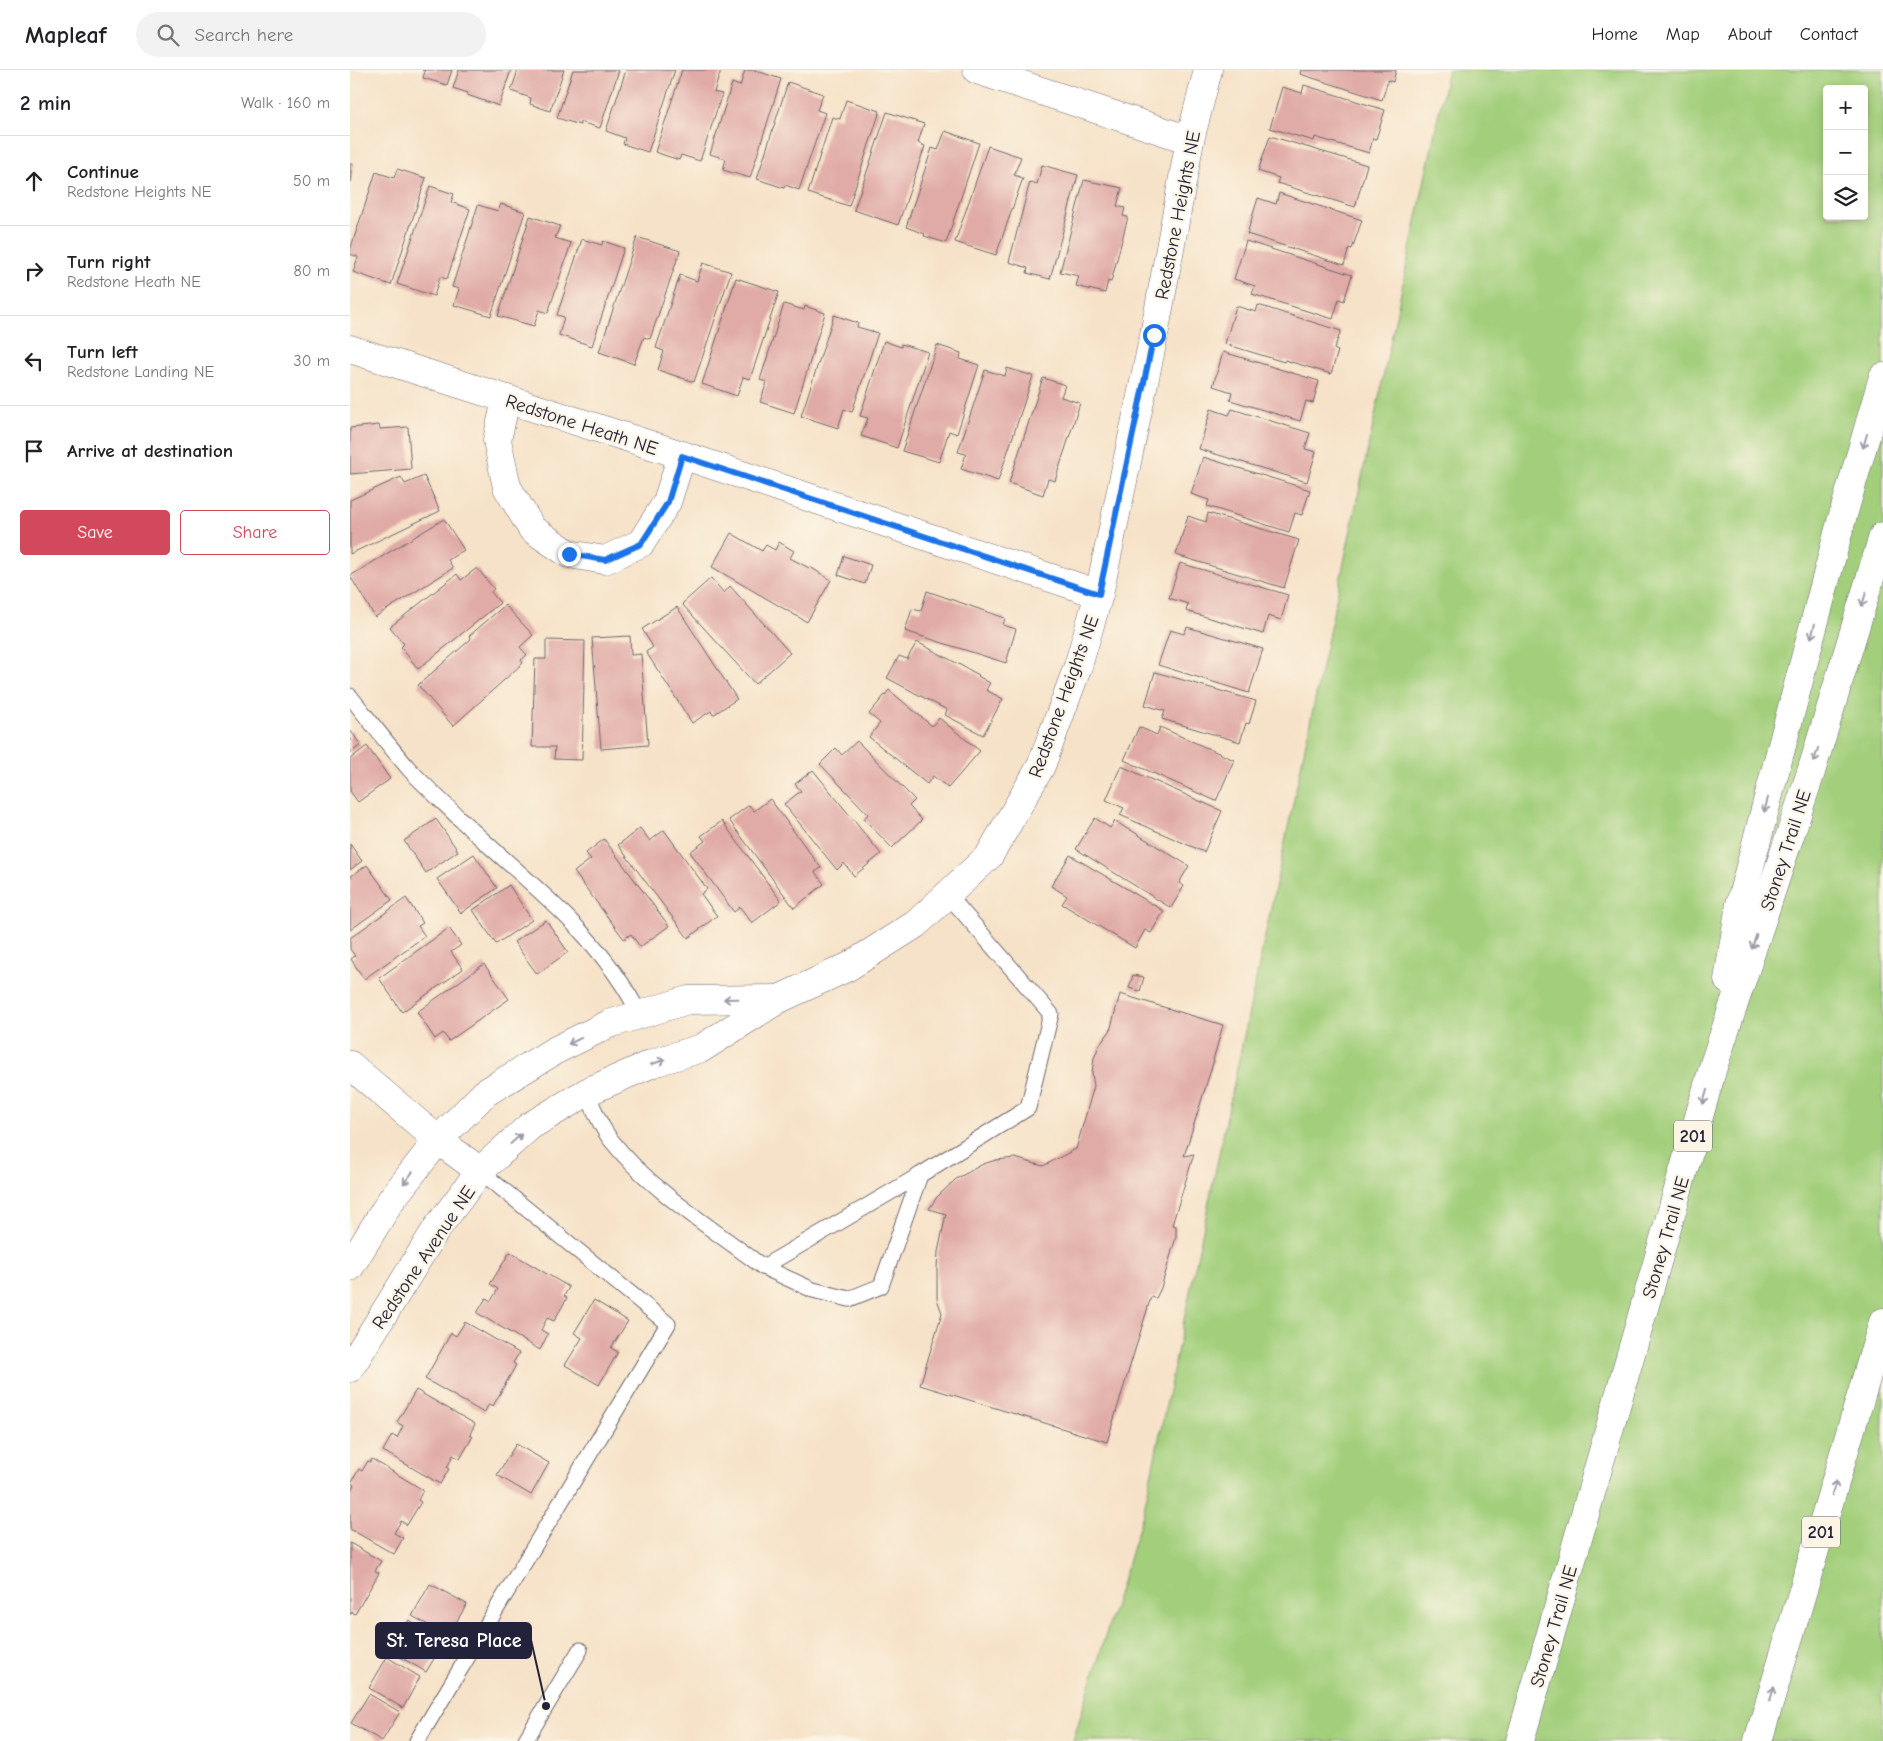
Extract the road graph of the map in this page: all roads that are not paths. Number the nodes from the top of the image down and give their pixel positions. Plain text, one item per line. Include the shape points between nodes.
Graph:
1 (976, 70) edge
2 (1208, 70) edge
3 (1190, 140) junction
4 (350, 349) edge
5 (1883, 377) edge
6 (506, 400) junction
7 (682, 456) junction
8 (1883, 536) edge
9 (1099, 594) junction
10 (350, 696) edge
11 (948, 895) junction
12 (779, 999) junction
13 (640, 1015) junction
14 (1714, 1064) junction
15 (350, 1065) edge
16 (587, 1092) junction
17 (438, 1140) junction
18 (480, 1172) junction
19 (920, 1175) junction
20 (350, 1267) edge
21 (763, 1267) junction
22 (1883, 1322) edge
23 (350, 1368) edge
24 (580, 1650) dead end
25 (416, 1741) edge
26 (525, 1741) edge
27 (1520, 1741) edge
28 (1758, 1741) edge

1 - 3 main road
2 - 3 main road, Redstone Heights NE
3 - 9 main road, Redstone Heights NE via 1154,335
4 - 6 main road, Redstone Heath NE
5 -> 14 main road via 1841,522 1740,904
6 - 7 main road, Redstone Heath NE
6 - 7 main road via 498,440 507,487 532,528 569,554 605,560 641,544 668,502
7 - 9 main road, Redstone Heath NE
8 -> 14 main road, Stoney Trail NE / 201 via 1811,772
9 - 11 main road, Redstone Heights NE via 1078,666 1041,766 989,856
10 - 13 lane via 411,770 570,918 608,962
11 - 12 main road, Redstone Heights NE via 916,924 848,968
11 - 19 lane via 1051,1014 1028,1108
12 -> 13 main road, Redstone Heights NE via 688,1000
16 -> 12 main road, Redstone Heights NE via 653,1063 702,1048
13 -> 17 main road, Redstone Heights NE via 609,1024 554,1051 493,1088
14 -> 27 main road, Stoney Trail NE / 201
15 - 17 main road
18 -> 16 main road, Redstone Heights NE via 530,1126
16 - 21 lane via 610,1139 648,1181
17 - 18 main road
17 -> 20 main road via 391,1200
18 - 23 main road, Redstone Avenue NE via 437,1228
18 - 25 lane via 668,1324
19 - 21 lane
19 - 21 lane via 881,1286 849,1300 813,1290
28 -> 22 main road, 201
24 - 26 lane

